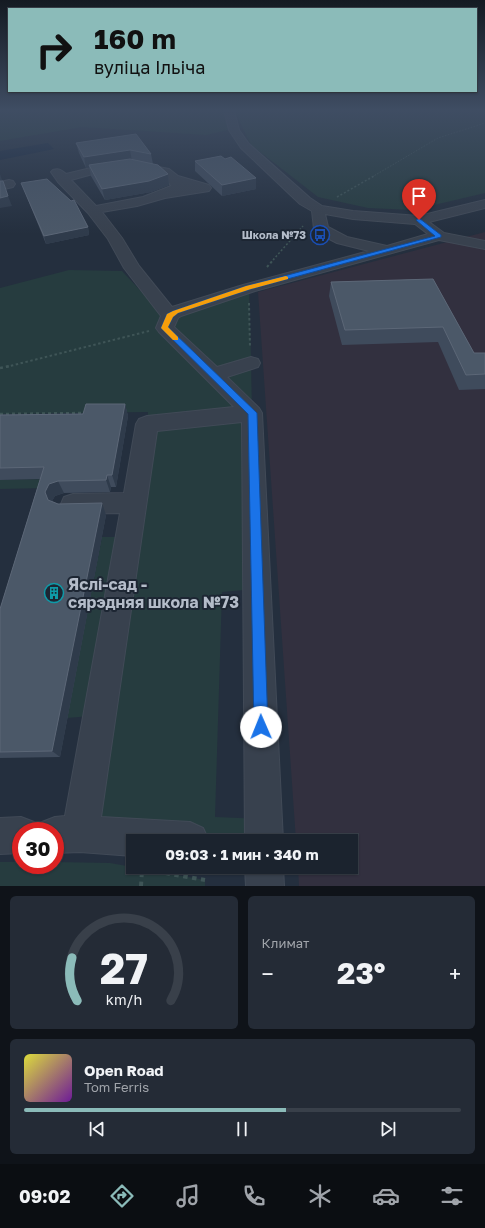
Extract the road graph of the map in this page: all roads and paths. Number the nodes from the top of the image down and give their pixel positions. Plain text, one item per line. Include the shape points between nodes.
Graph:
1 (251, 151) edge
2 (415, 151) edge
3 (174, 179) junction
4 (166, 194) junction
5 (485, 204) edge
6 (318, 209) junction
7 (93, 210) junction
8 (419, 220) junction
9 (439, 236) junction
10 (485, 245) edge
11 (386, 250) junction
12 (249, 288) junction
13 (167, 322) junction
14 (251, 363) joint
15 (0, 368) edge
16 (214, 375) junction
17 (92, 413) edge
18 (252, 413) junction
19 (0, 414) edge
20 (134, 503) junction
21 (64, 504) edge
22 (67, 834) edge
23 (264, 834) edge
24 (12, 835) edge
25 (0, 836) edge
26 (126, 837) edge
27 (123, 866) dead end
28 (126, 867) edge
29 (142, 874) edge
30 (167, 874) edge
31 (264, 874) edge
32 (205, 880) dead end
33 (141, 886) edge
34 (265, 886) edge

1 - 6 street
2 - 6 path
3 - 4 street via 178,188
3 - 4 street via 205,188
3 - 7 street via 165,172 132,165 60,176
4 - 7 street via 136,203
5 - 8 street
6 - 8 street via 353,215
6 - 11 street via 321,229 342,240
6 - 12 path
7 - 13 street via 115,238
8 - 9 street
9 - 10 street
9 - 11 street
11 - 12 street
12 - 13 street via 175,312
12 - 14 path
13 - 15 path
13 - 16 street
14 - 16 street
16 - 18 street
17 - 19 path
18 - 20 street via 147,424
18 - 23 street
20 - 21 street
20 - 22 street
22 - 26 street
24 - 25 street
27 - 28 path
29 - 33 path
30 - 32 path
31 - 34 street

